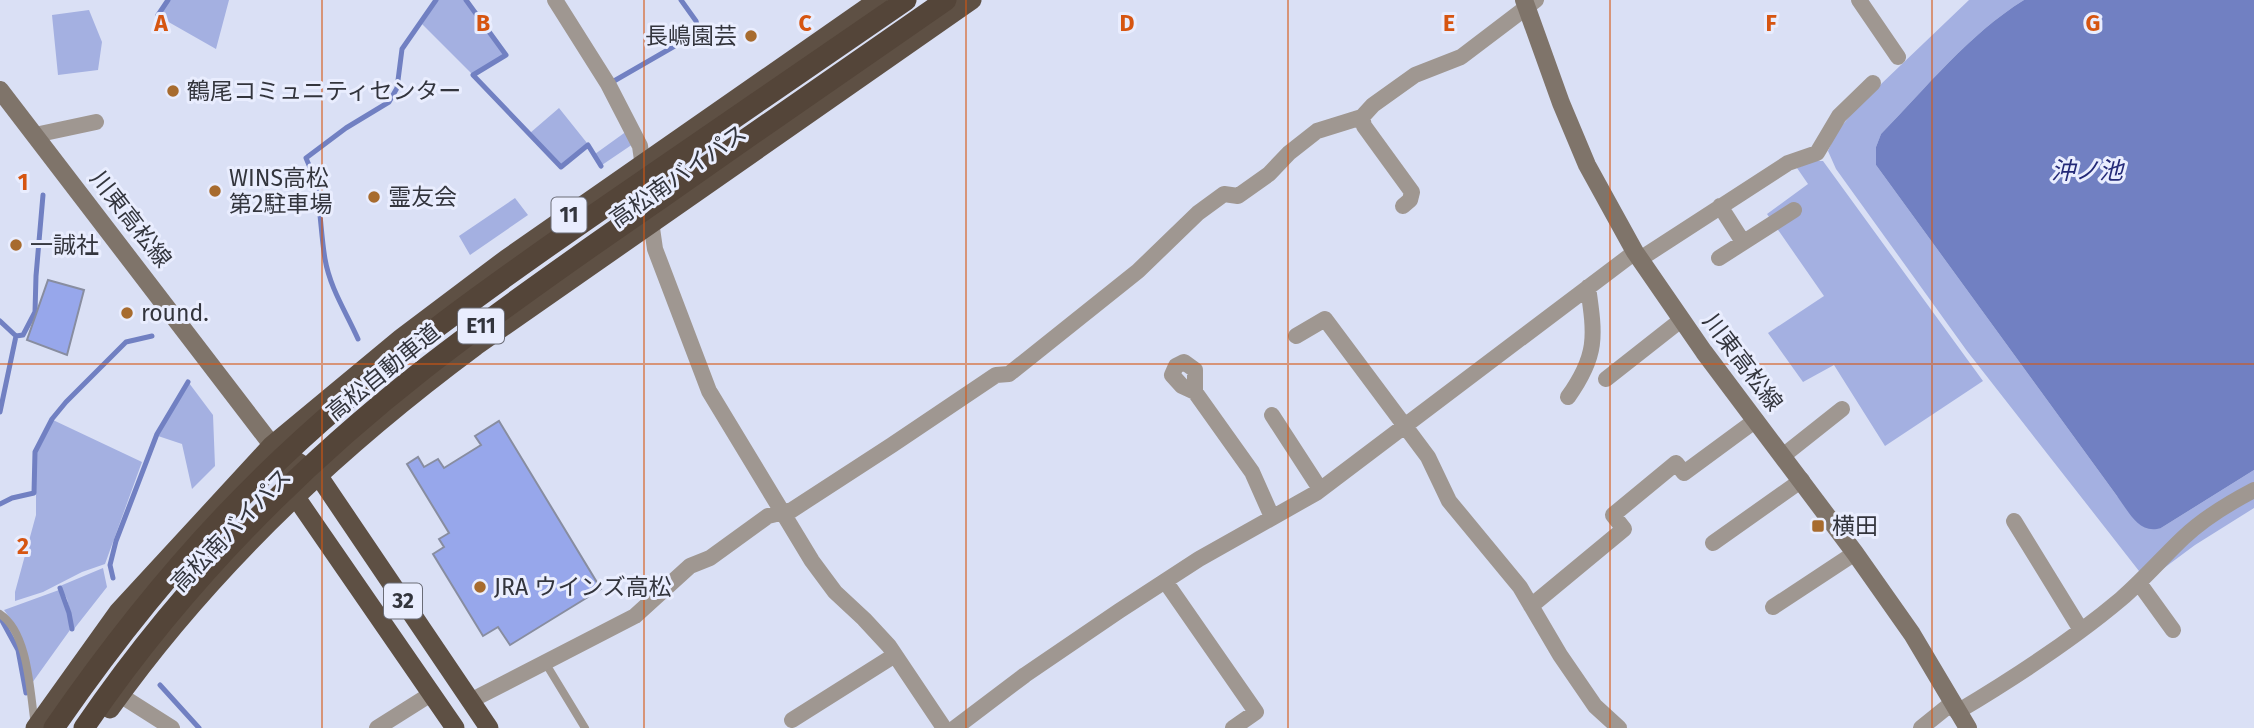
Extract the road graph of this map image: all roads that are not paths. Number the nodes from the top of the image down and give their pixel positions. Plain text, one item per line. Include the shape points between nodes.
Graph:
1 (555, 0) edge
2 (878, 0) edge
3 (906, 0) edge
4 (946, 0) edge
5 (972, 0) edge
6 (1859, 0) edge
7 (1529, 2) edge
8 (1898, 57) dead end
9 (1874, 83) dead end
10 (0, 90) edge
11 (1362, 117) junction
12 (96, 122) dead end
13 (35, 135) junction
14 (642, 164) junction
15 (1403, 206) dead end
16 (1720, 206) junction
17 (1794, 210) dead end
18 (651, 225) junction
19 (1743, 242) junction
20 (1638, 256) junction
21 (1719, 258) dead end
22 (1588, 288) junction
23 (1681, 320) junction
24 (1296, 336) dead end
25 (1606, 379) dead end
26 (1195, 392) dead end
27 (1568, 397) dead end
28 (1842, 409) dead end
29 (1272, 415) dead end
30 (1756, 420) junction
31 (1405, 427) junction
32 (272, 445) junction
33 (1784, 455) junction
34 (318, 475) junction
35 (1802, 480) junction
36 (1320, 489) junction
37 (2254, 490) edge
38 (295, 496) junction
39 (780, 511) junction
40 (1272, 517) junction
41 (2014, 521) dead end
42 (1713, 543) dead end
43 (1855, 553) junction
44 (1165, 581) junction
45 (2139, 583) junction
46 (1531, 606) junction
47 (1773, 607) dead end
48 (0, 614) edge
49 (2081, 630) junction
50 (2173, 630) dead end
51 (895, 655) junction
52 (546, 664) junction
53 (431, 694) junction
54 (120, 695) junction
55 (470, 701) junction
56 (1954, 707) junction
57 (792, 720) dead end
58 (35, 728) edge
59 (54, 728) edge
60 (84, 728) edge
61 (97, 728) edge
62 (172, 728) edge
63 (377, 728) edge
64 (455, 728) edge
65 (489, 728) edge
66 (585, 728) edge
67 (944, 728) edge
68 (956, 728) edge
69 (1233, 728) edge
70 (1619, 728) edge
71 (1921, 728) edge
72 (1968, 728) edge

1 - 14 street via 625,113 640,146
2 - 14 highway, 高松南バイパス / 11
3 - 59 highway, 高松自動車道 / E11, bridge via 513,270 406,349 300,441 219,522 139,612
4 - 60 highway, 高松自動車道 / E11, bridge via 526,292 412,379 317,461 236,540 160,627
5 - 18 highway, 高松南バイパス / 11
6 - 8 street
7 - 11 street via 1461,57 1415,75
7 - 20 main road, 川東高松線 via 1561,103 1587,165
9 - 16 street via 1839,116 1817,153 1788,163
10 - 13 main road, 川東高松線
11 - 15 street via 1412,192
11 - 39 street via 1317,131 1238,196 1224,194 1138,271 1009,374 996,375 792,510
12 - 13 street
13 - 32 main road, 川東高松線
14 - 18 street
14 - 32 highway, 高松南バイパス / 11 via 401,338
16 - 19 street
16 - 20 street
17 - 19 street
18 - 34 highway, 高松南バイパス / 11 via 429,381
18 - 39 street via 665,280 709,391
19 - 21 street
20 - 22 street
20 - 23 main road, 川東高松線
22 - 27 street via 1595,335 1584,375
22 - 31 street
23 - 25 street
23 - 30 main road, 川東高松線
24 - 31 street via 1325,319
26 - 40 street via 1252,472
28 - 33 street
29 - 36 street
30 - 33 main road, 川東高松線
30 - 46 street via 1684,472 1676,463 1613,515 1624,529
31 - 36 street
31 - 46 street via 1428,457 1449,501
32 - 34 highway, 32
32 - 38 highway, 32
32 - 58 highway, 高松南バイパス / 11 via 118,612
33 - 35 main road, 川東高松線
34 - 38 highway, 高松南バイパス / 11
34 - 55 highway, 32
35 - 42 street
35 - 43 main road, 川東高松線
36 - 40 street
37 - 45 street via 2184,537
38 - 53 highway, 32
38 - 54 highway, 高松南バイパス / 11 via 237,554
39 - 51 street via 835,592
39 - 52 street via 710,558 690,566 635,616
40 - 44 street
41 - 49 street
43 - 47 street
43 - 56 main road, 川東高松線 via 1912,634
44 - 68 street via 1025,675
44 - 69 street via 1256,712
45 - 49 street
45 - 50 street
46 - 70 street via 1595,706
48 - 58 lane via 22,650
49 - 56 street via 2024,672
51 - 57 street
51 - 67 street
52 - 55 street
52 - 66 lane
53 - 63 street
53 - 64 highway, 32
54 - 61 highway, 高松南バイパス / 11
54 - 62 street
55 - 65 highway, 32
56 - 71 street
56 - 72 main road, 川東高松線

